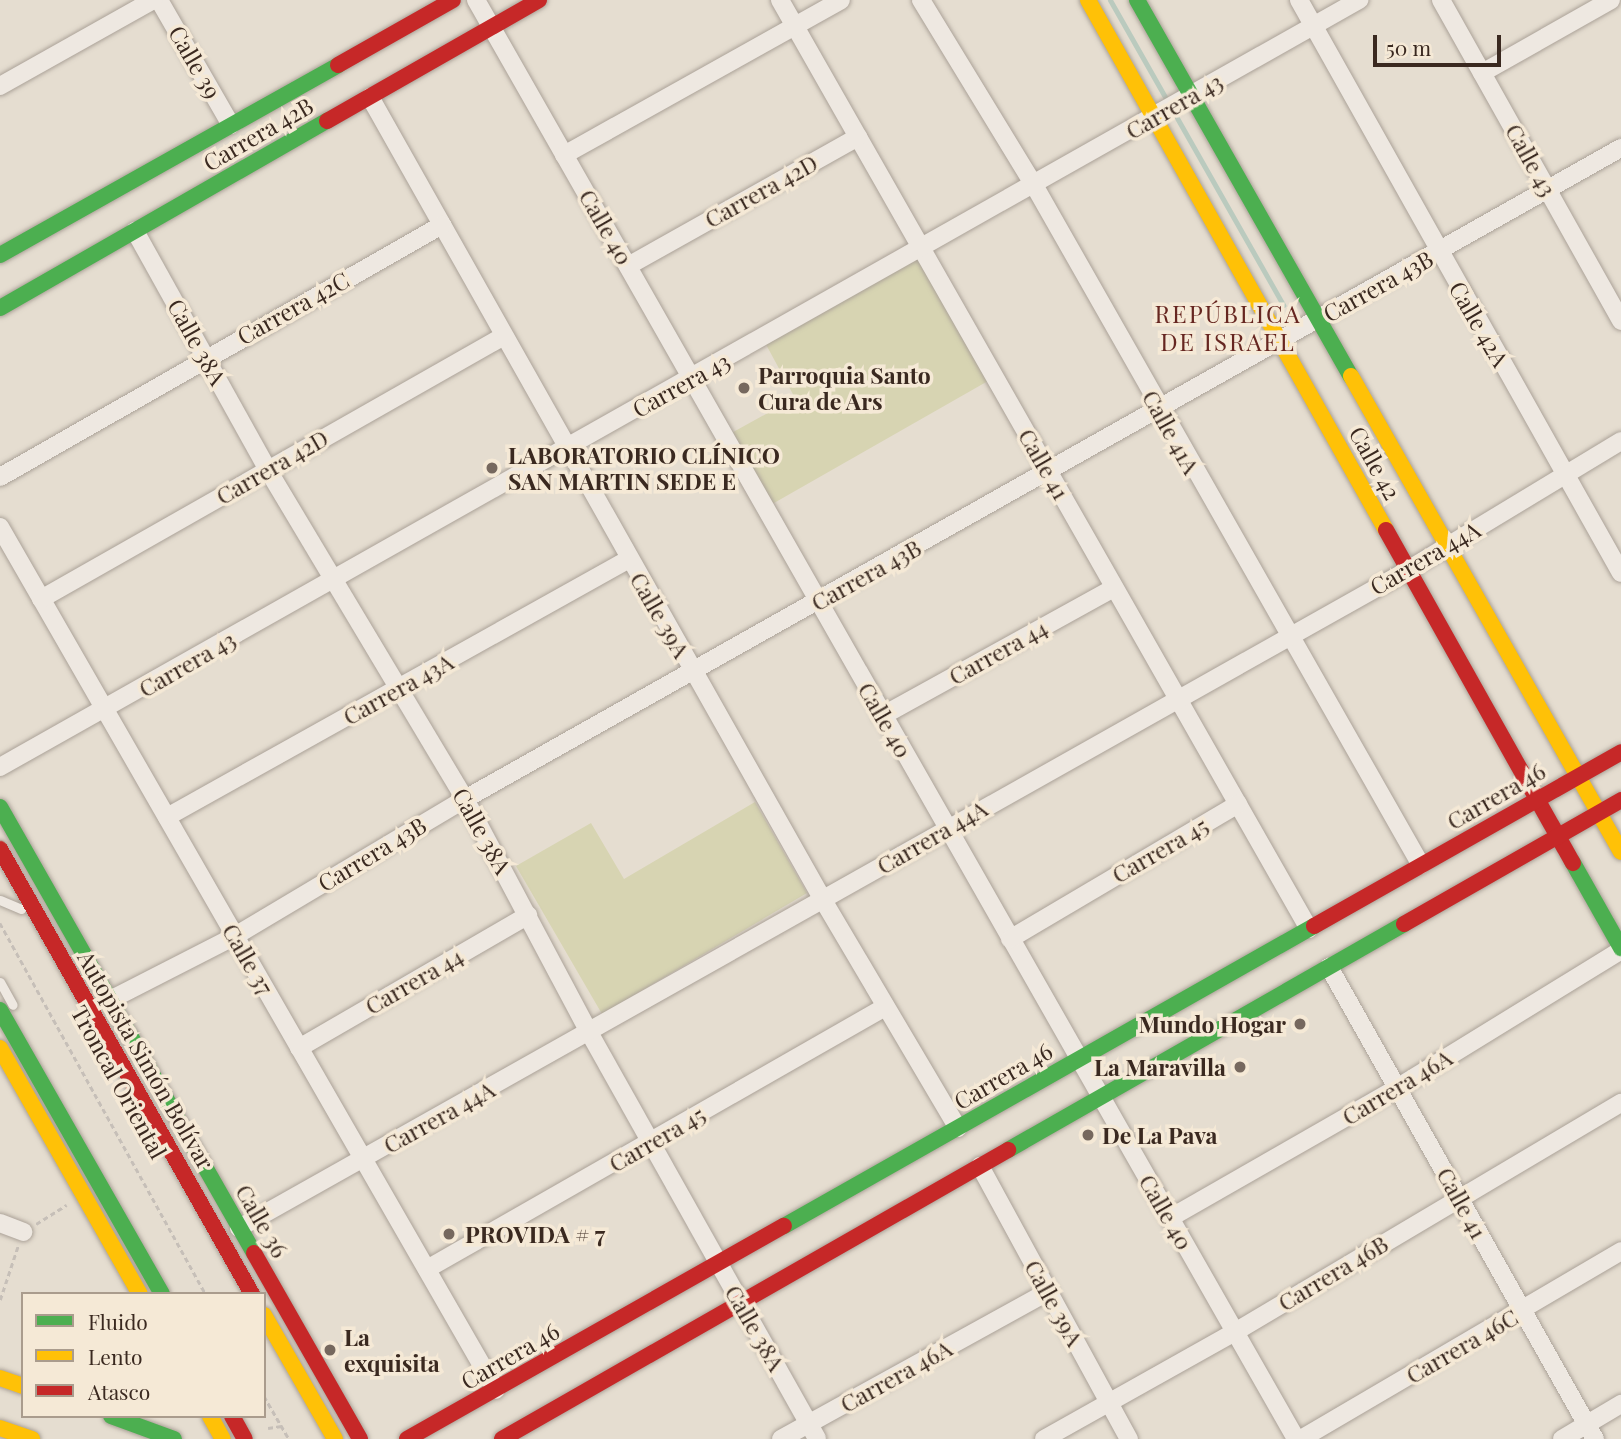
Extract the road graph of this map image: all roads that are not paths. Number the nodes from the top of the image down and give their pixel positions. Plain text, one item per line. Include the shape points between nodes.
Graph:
1 (153, 0) edge
2 (159, 0) edge
3 (453, 0) edge
4 (476, 0) edge
5 (539, 0) edge
6 (780, 0) edge
7 (841, 0) edge
8 (921, 0) edge
9 (1088, 0) edge
10 (1137, 0) edge
11 (1299, 0) edge
12 (1359, 0) edge
13 (1441, 0) edge
14 (1611, 0) edge
15 (794, 25) junction
16 (1314, 26) junction
17 (492, 27) junction
18 (1482, 73) junction
19 (0, 86) edge
20 (370, 97) junction
21 (1188, 97) junction
22 (1158, 116) junction
23 (231, 125) junction
24 (858, 137) junction
25 (1621, 148) edge
26 (564, 155) junction
27 (1034, 185) junction
28 (1548, 189) junction
29 (442, 225) junction
30 (135, 231) junction
31 (922, 250) junction
32 (1438, 252) junction
33 (0, 255) edge
34 (628, 266) junction
35 (1616, 301) edge
36 (0, 308) edge
37 (1319, 319) junction
38 (1621, 321) edge
39 (504, 336) junction
40 (1282, 339) junction
41 (205, 357) junction
42 (693, 379) junction
43 (1158, 410) junction
44 (1621, 442) edge
45 (567, 448) junction
46 (268, 470) junction
47 (1049, 472) junction
48 (1566, 474) junction
49 (0, 477) edge
50 (0, 527) edge
51 (1448, 546) junction
52 (629, 559) junction
53 (1408, 570) junction
54 (1621, 573) edge
55 (332, 580) junction
56 (1114, 588) junction
57 (41, 598) junction
58 (817, 603) junction
59 (1287, 636) junction
60 (692, 671) junction
61 (399, 689) junction
62 (1178, 700) junction
63 (105, 710) junction
64 (882, 716) junction
65 (1621, 752) edge
66 (0, 767) edge
67 (1578, 776) junction
68 (465, 799) junction
69 (1537, 799) junction
70 (1621, 800) edge
71 (1238, 804) junction
72 (0, 807) edge
73 (1599, 813) junction
74 (167, 817) junction
75 (946, 828) junction
76 (1558, 836) junction
77 (0, 849) edge
78 (1621, 852) edge
79 (1421, 865) junction
80 (0, 870) edge
81 (823, 900) junction
82 (0, 901) edge
83 (23, 910) junction
84 (528, 915) junction
85 (1309, 929) junction
86 (235, 936) junction
87 (1010, 939) junction
88 (1621, 949) edge
89 (1329, 967) junction
90 (0, 982) edge
91 (110, 1000) junction
92 (885, 1007) junction
93 (0, 1010) edge
94 (19, 1015) dead end
95 (590, 1034) junction
96 (0, 1048) edge
97 (299, 1048) junction
98 (1079, 1059) junction
99 (1397, 1088) junction
100 (1101, 1098) junction
101 (1621, 1103) edge
102 (958, 1128) junction
103 (653, 1142) junction
104 (363, 1159) junction
105 (980, 1166) junction
106 (1459, 1198) junction
107 (1170, 1218) junction
108 (0, 1223) edge
109 (239, 1228) junction
110 (23, 1232) dead end
111 (1621, 1251) edge
112 (718, 1264) junction
113 (427, 1269) junction
114 (134, 1291) edge
115 (161, 1292) edge
116 (238, 1292) edge
117 (252, 1292) edge
118 (1047, 1292) junction
119 (741, 1303) junction
120 (1523, 1310) junction
121 (266, 1318) edge
122 (1235, 1332) junction
123 (266, 1343) edge
124 (0, 1378) edge
125 (21, 1385) edge
126 (496, 1390) junction
127 (298, 1399) dead end
128 (1110, 1402) junction
129 (1621, 1404) edge
130 (116, 1418) edge
131 (211, 1418) edge
132 (233, 1418) edge
133 (0, 1427) edge
134 (813, 1431) edge
135 (1591, 1432) edge
136 (521, 1434) edge
137 (32, 1439) edge
138 (174, 1439) edge
139 (223, 1439) edge
140 (245, 1439) edge
141 (335, 1439) edge
142 (360, 1439) edge
143 (407, 1439) edge
144 (502, 1439) edge
145 (781, 1439) edge
146 (1044, 1439) edge
147 (1129, 1439) edge
148 (1299, 1439) edge
149 (1562, 1439) edge

1 - 19 street
2 - 23 street, Calle 39
3 - 23 main road, Carrera 42B
4 - 17 street, Calle 40
5 - 17 main road, Carrera 42B
6 - 15 street, Calle 41
7 - 15 street
8 - 27 street, Calle 41A
9 - 22 main road, Calle 42
10 - 21 main road, Calle 42
11 - 16 street, Calle 42A
12 - 16 street, Carrera 43
13 - 18 street, Calle 43
14 - 18 street
15 - 24 street, Calle 41
15 - 26 street
16 - 21 street, Carrera 43
16 - 32 street, Calle 42A
17 - 20 main road, Carrera 42B
17 - 26 street, Calle 40
18 - 28 street, Calle 43
20 - 29 street, Calle 39A
20 - 30 main road, Carrera 42B
21 - 22 street, Carrera 43
21 - 37 main road, Calle 42
22 - 27 street, Carrera 43
22 - 40 main road, Calle 42
23 - 33 main road, Carrera 42B
24 - 31 street, Calle 41
24 - 34 street, Carrera 42D
25 - 28 street, Carrera 43B
26 - 34 street, Calle 40
27 - 31 street, Carrera 43
27 - 43 street, Calle 41A
28 - 32 street, Carrera 43B
28 - 35 street, Calle 43
29 - 39 street, Calle 39A
29 - 41 street, Carrera 42C
30 - 36 main road, Carrera 42B
30 - 41 street, Calle 38A
31 - 42 street, Carrera 43
31 - 47 street, Calle 41
32 - 37 street, Carrera 43B
32 - 48 street, Calle 42A
34 - 42 street, Calle 40
35 - 38 street, Calle 43
37 - 40 street, Carrera 43B
37 - 51 main road, Calle 42
39 - 45 street, Calle 39A
39 - 46 street, Carrera 42D
40 - 43 street, Carrera 43B
40 - 53 main road, Calle 42
41 - 46 street, Calle 38A
41 - 49 street, Carrera 42C
42 - 45 street, Carrera 43
42 - 58 street, Calle 40
43 - 47 street, Carrera 43B
43 - 59 street, Calle 41A
44 - 48 street, Carrera 44A
45 - 52 street, Calle 39A
45 - 55 street, Carrera 43
46 - 55 street, Calle 38A
46 - 57 street, Carrera 42D
47 - 56 street, Calle 41
47 - 58 street, Carrera 43B
48 - 51 street, Carrera 44A
48 - 54 street, Calle 42A
50 - 57 street, Calle 37
51 - 53 street, Carrera 44A
51 - 67 main road, Calle 42
52 - 60 street, Calle 39A
52 - 61 street, Carrera 43A
53 - 59 street, Carrera 44A
53 - 69 main road, Calle 42
55 - 61 street, Calle 38A
55 - 63 street, Carrera 43
56 - 62 street, Calle 41
56 - 64 street, Carrera 44
57 - 63 street, Calle 37
58 - 60 street, Carrera 43B
58 - 64 street, Calle 40
59 - 62 street, Carrera 44A
59 - 79 street, Calle 41A
60 - 68 street, Carrera 43B
60 - 81 street, Calle 39A
61 - 68 street, Calle 38A
61 - 74 street, Carrera 43A
62 - 71 street, Calle 41
62 - 75 street, Carrera 44A
63 - 66 street, Carrera 43
63 - 74 street, Calle 37
64 - 75 street, Calle 40
65 - 67 main road, Carrera 46
67 - 69 main road, Carrera 46
67 - 73 main road, Calle 42
68 - 84 street, Calle 38A
68 - 86 street, Carrera 43B
69 - 76 main road, Calle 42
69 - 79 main road, Carrera 46
70 - 73 main road
71 - 85 street, Calle 41
71 - 87 street, Carrera 45
72 - 91 main road, Calle 36
73 - 76 main road
73 - 78 main road, Calle 42
74 - 86 street, Calle 37
75 - 81 street, Carrera 44A
75 - 87 street, Calle 40
76 - 88 main road, Calle 42
76 - 89 main road
77 - 117 main road, Autopista Simón Bolívar
79 - 85 main road, Carrera 46
80 - 83 lane, Troncal Oriental
81 - 92 street, Calle 39A
81 - 95 street, Carrera 44A
82 - 83 lane
83 - 116 lane, Troncal Oriental
84 - 95 street, Calle 38A
84 - 97 street, Carrera 44
85 - 98 main road, Carrera 46
86 - 91 street, Carrera 43B
86 - 97 street, Calle 37
87 - 98 street, Calle 40
88 - 99 street, Carrera 46A
89 - 99 street, Calle 41
89 - 100 main road
90 - 94 lane
91 - 109 main road, Calle 36
92 - 102 street, Calle 39A
92 - 103 street, Carrera 45
93 - 115 main road
95 - 103 street, Calle 38A
95 - 104 street, Carrera 44A
96 - 114 main road
97 - 104 street, Calle 37
98 - 100 street, Calle 40
98 - 102 main road, Carrera 46
99 - 106 street, Calle 41
99 - 107 street, Carrera 46A
100 - 105 main road
100 - 107 street, Calle 40
101 - 106 street, Carrera 46B
102 - 112 main road, Carrera 46
103 - 112 street, Calle 38A
103 - 113 street, Carrera 45
104 - 109 street, Carrera 44A
104 - 113 street, Calle 37
105 - 118 street, Calle 39A
105 - 119 main road
106 - 120 street, Calle 41
106 - 122 street, Carrera 46B
107 - 122 street, Calle 40
108 - 110 street
109 - 142 main road, Calle 36
111 - 120 street, Carrera 46C
112 - 119 street, Calle 38A
112 - 126 main road, Carrera 46
113 - 126 street, Calle 37
118 - 128 street, Calle 39A
118 - 134 street, Carrera 46A
119 - 134 street, Calle 38A
119 - 136 main road
120 - 135 street, Calle 41
120 - 148 street, Carrera 46C
121 - 141 main road
122 - 128 street, Carrera 46B
122 - 148 street, Calle 40
123 - 127 lane
124 - 125 main road
126 - 143 main road, Carrera 46
128 - 146 street, Carrera 46B
128 - 147 street, Calle 39A
129 - 135 street
130 - 138 main road
131 - 139 main road
132 - 140 main road
133 - 137 main road
134 - 145 street, Carrera 46A
135 - 149 street
136 - 144 main road

